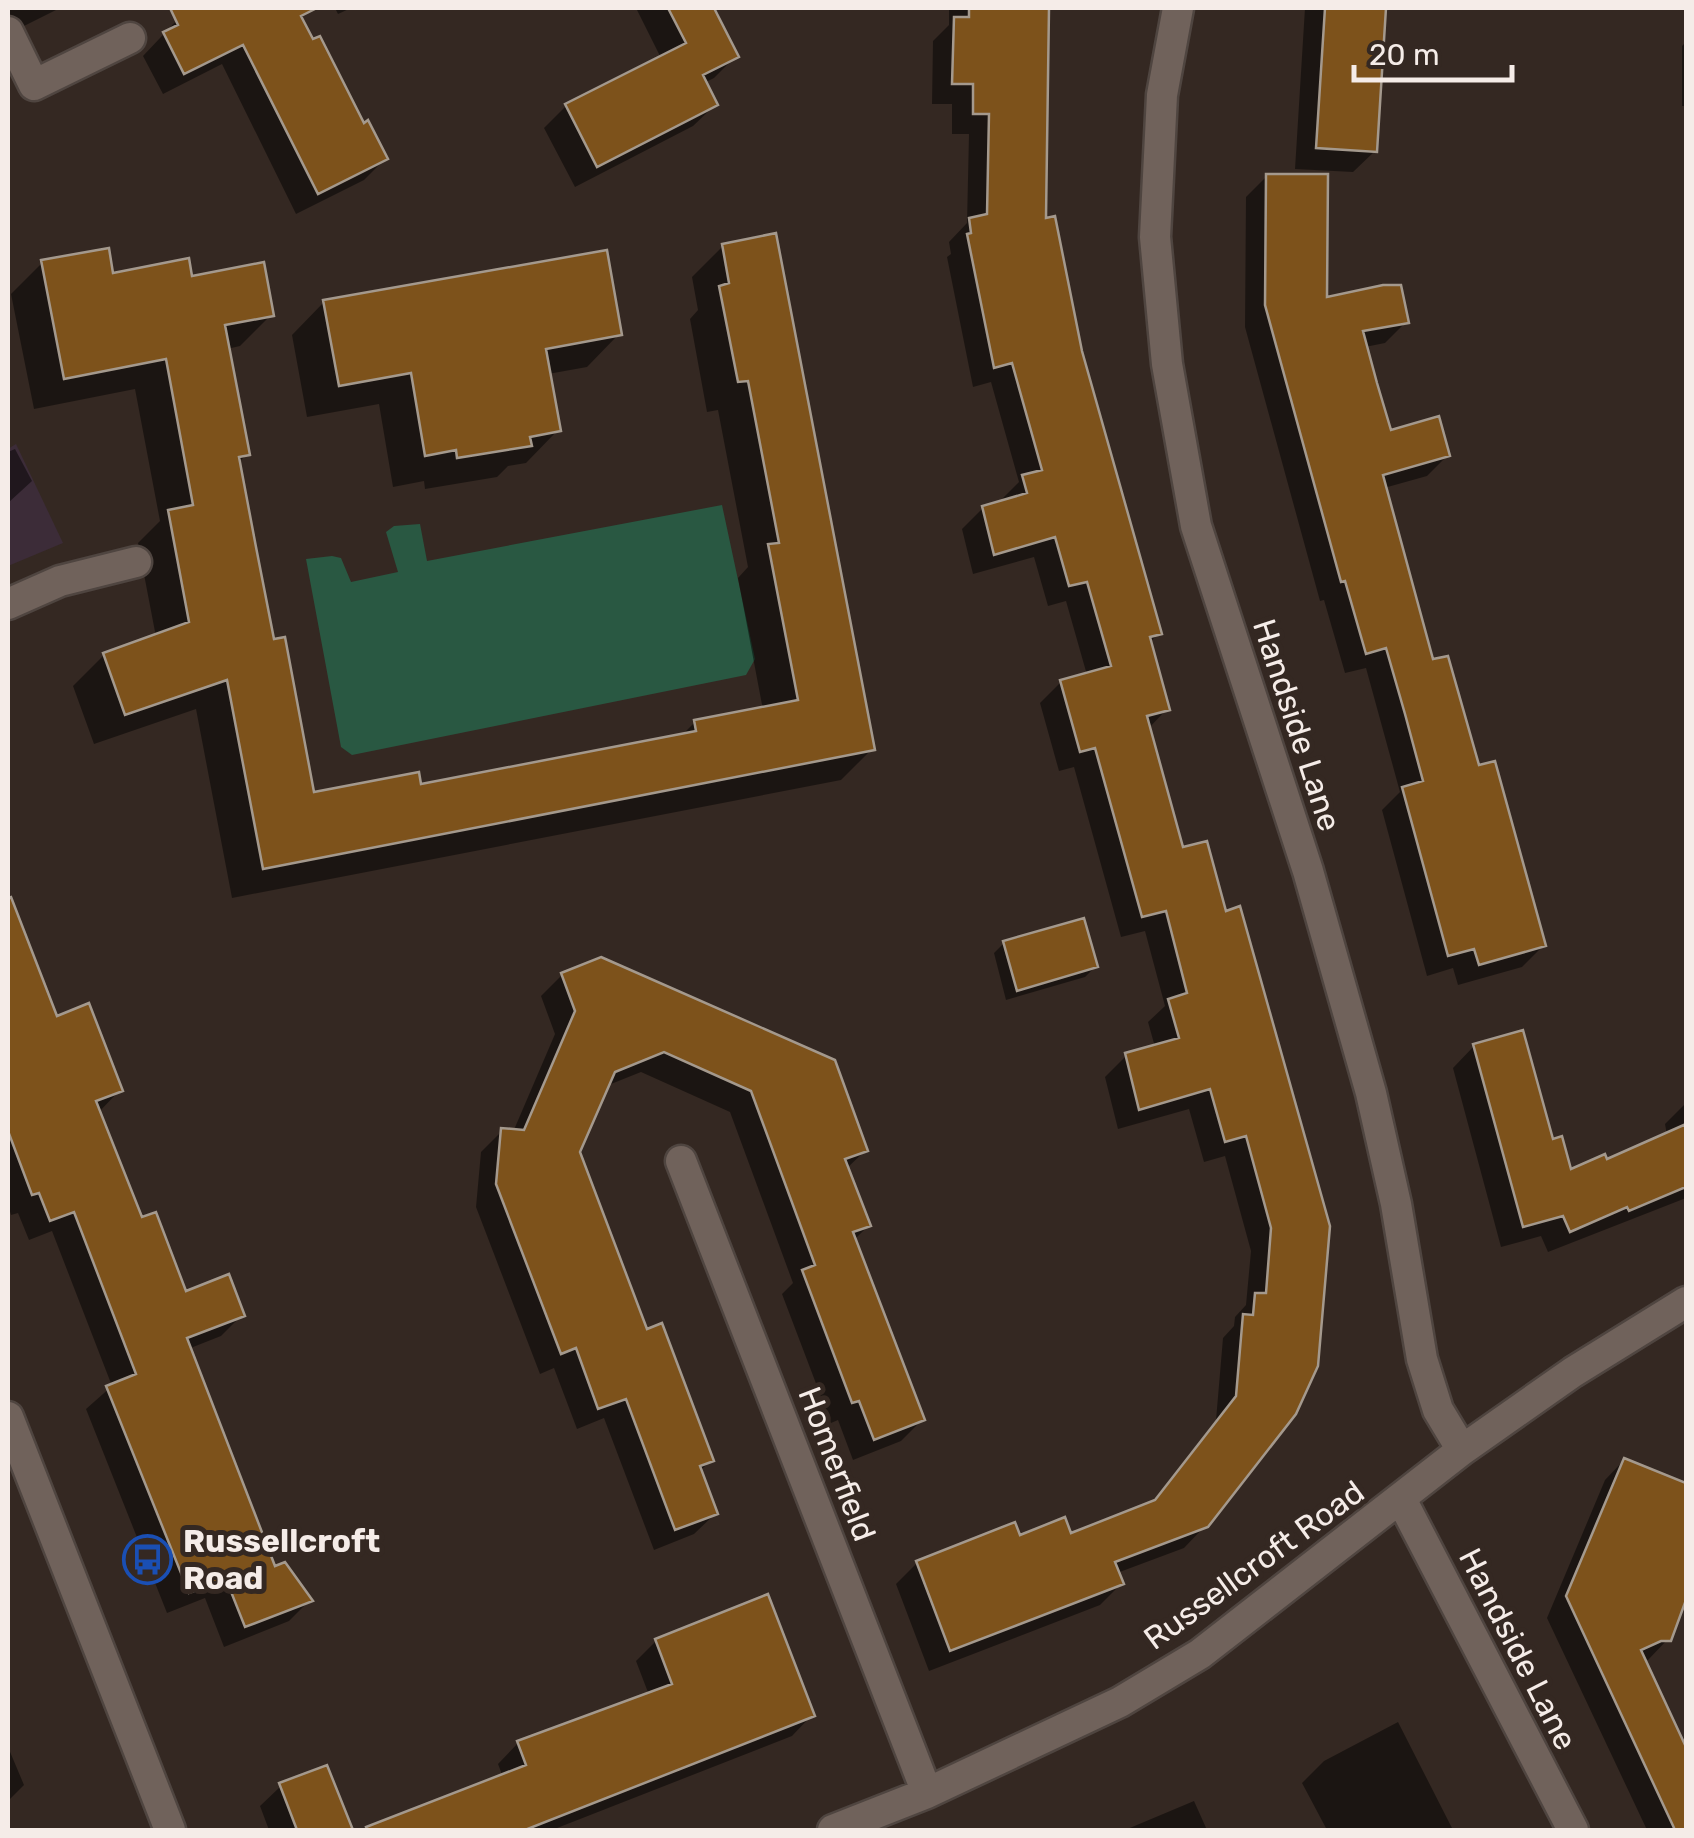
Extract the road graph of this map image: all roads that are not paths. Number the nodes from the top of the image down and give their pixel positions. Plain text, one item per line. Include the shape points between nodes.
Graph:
1 (1178, 8) edge
2 (8, 32) edge
3 (130, 38) dead end
4 (136, 562) dead end
5 (8, 604) edge
6 (681, 1160) dead end
7 (1686, 1302) edge
8 (8, 1417) edge
9 (1462, 1450) junction
10 (1401, 1499) junction
11 (927, 1794) junction
12 (170, 1830) edge
13 (832, 1830) edge
14 (1574, 1830) edge

1 - 9 street, Handside Lane via 1162,95 1154,236 1167,364 1196,526 1308,871 1371,1093 1422,1359 1438,1410
2 - 3 street via 34,85
4 - 5 street via 60,581
6 - 11 street, Homerfield
7 - 9 street, Russellcroft Road
8 - 12 street
9 - 10 street, Russellcroft Road
10 - 11 street, Russellcroft Road via 1200,1654 1120,1702
10 - 14 street, Handside Lane
11 - 13 street, Russellcroft Road

